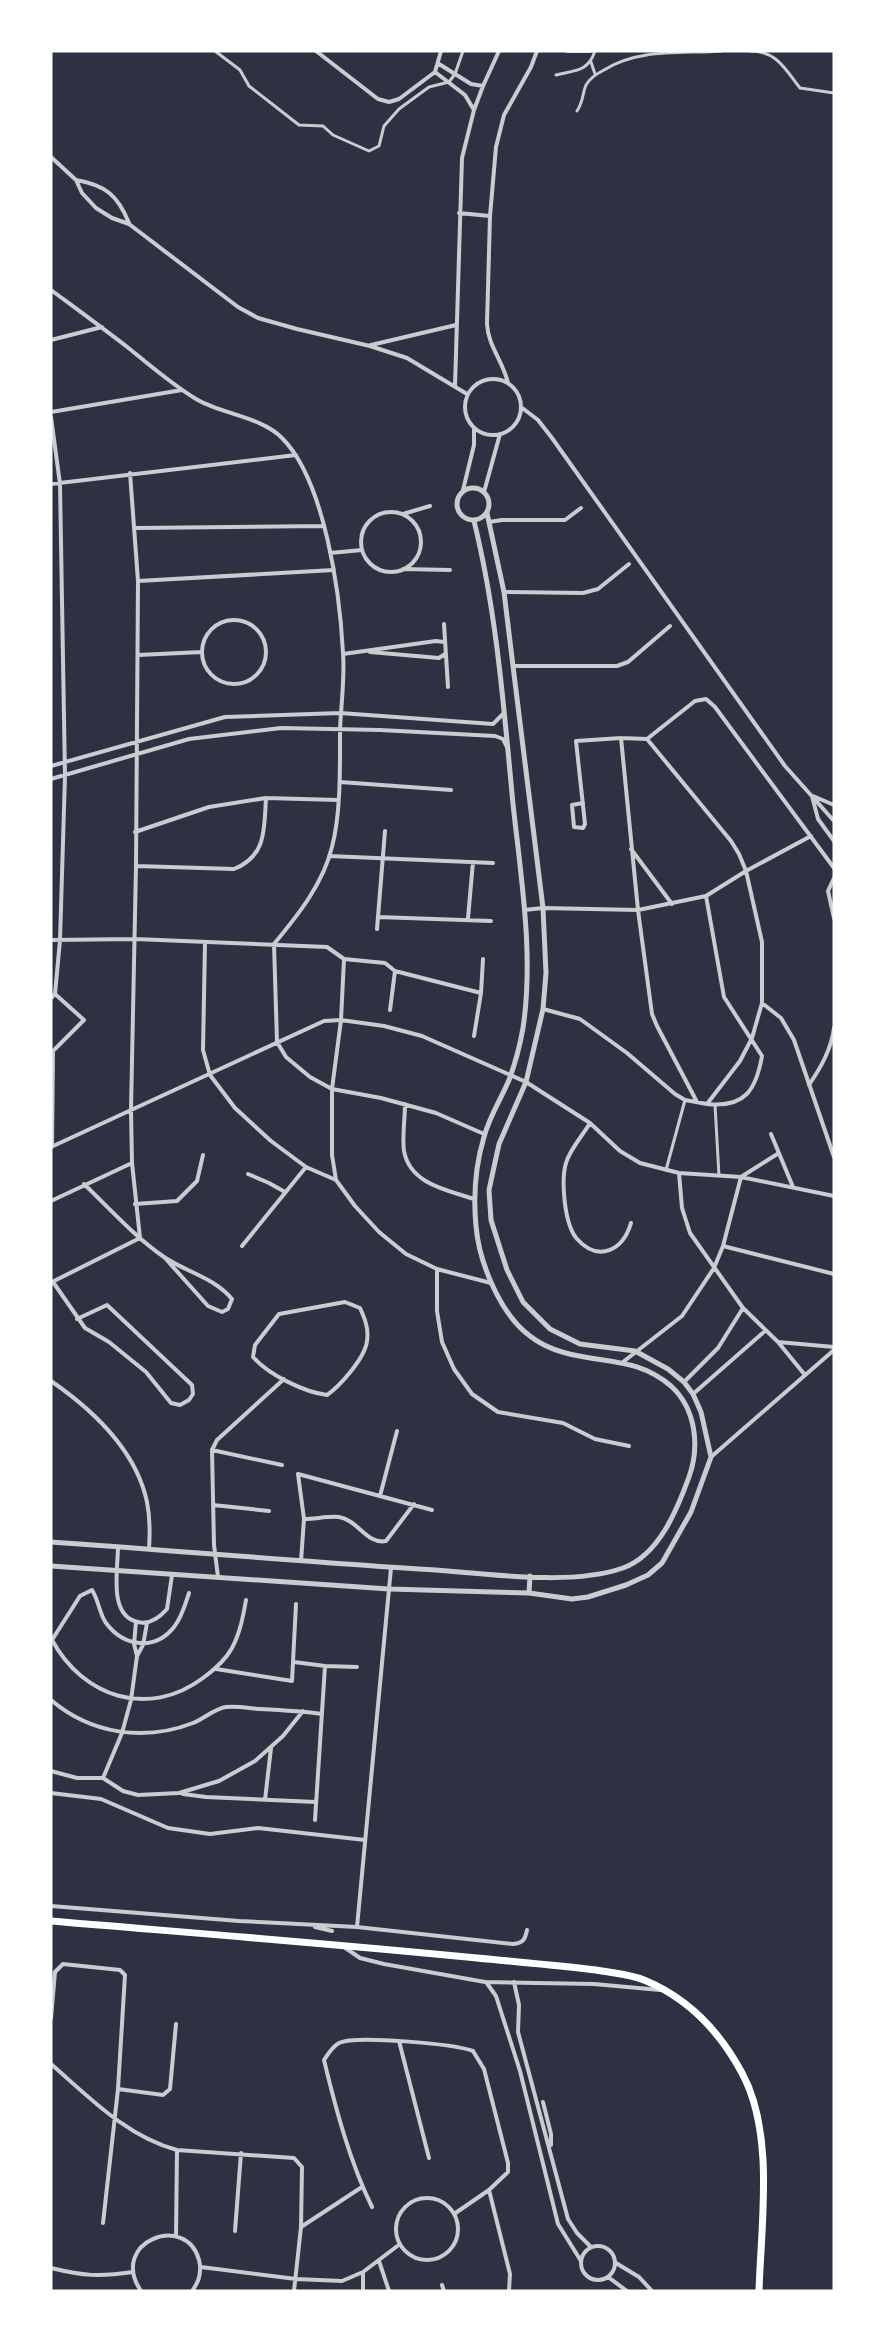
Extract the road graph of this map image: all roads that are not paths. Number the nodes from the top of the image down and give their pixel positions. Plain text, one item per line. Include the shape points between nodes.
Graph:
1 (215, 51) edge
2 (316, 51) edge
3 (441, 51) edge
4 (463, 51) edge
5 (567, 51) edge
6 (592, 51) edge
7 (722, 51) edge
8 (750, 51) edge
9 (499, 53) edge
10 (536, 53) edge
11 (591, 62) junction
12 (439, 64) junction
13 (435, 72) junction
14 (455, 74) junction
15 (556, 75) dead end
16 (595, 75) junction
17 (449, 82) junction
18 (483, 86) junction
19 (834, 93) edge
20 (474, 110) junction
21 (577, 111) dead end
22 (51, 157) edge
23 (76, 180) junction
24 (459, 213) junction
25 (490, 216) junction
26 (129, 224) junction
27 (51, 290) edge
28 (456, 325) junction
29 (102, 327) junction
30 (51, 340) edge
31 (370, 346) junction
32 (508, 382) junction
33 (455, 386) junction
34 (182, 390) junction
35 (467, 394) junction
36 (521, 407) junction
37 (51, 412) edge
38 (51, 417) edge
39 (474, 429) junction
40 (500, 434) junction
41 (296, 455) junction
42 (130, 473) junction
43 (51, 484) edge
44 (60, 484) junction
45 (463, 490) junction
46 (484, 492) junction
47 (430, 506) dead end
48 (581, 508) dead end
49 (486, 513) junction
50 (403, 514) junction
51 (474, 520) junction
52 (489, 522) junction
53 (323, 526) junction
54 (136, 528) junction
55 (362, 550) junction
56 (330, 553) junction
57 (629, 564) dead end
58 (404, 569) junction
59 (333, 570) junction
60 (450, 570) dead end
61 (138, 581) junction
62 (504, 592) junction
63 (506, 613) junction
64 (493, 614) junction
65 (444, 624) dead end
66 (670, 626) dead end
67 (444, 642) junction
68 (202, 652) junction
69 (363, 652) junction
70 (343, 654) junction
71 (445, 654) junction
72 (138, 655) junction
73 (513, 666) junction
74 (448, 687) dead end
75 (340, 713) junction
76 (504, 713) junction
77 (340, 729) junction
78 (621, 738) junction
79 (647, 739) junction
80 (136, 741) junction
81 (508, 749) junction
82 (136, 756) junction
83 (65, 763) junction
84 (51, 766) edge
85 (65, 776) junction
86 (51, 779) edge
87 (340, 782) junction
88 (451, 790) dead end
89 (812, 796) junction
90 (266, 798) junction
91 (338, 800) junction
92 (583, 803) junction
93 (834, 805) edge
94 (834, 821) edge
95 (385, 831) dead end
96 (135, 832) junction
97 (811, 836) junction
98 (834, 841) edge
99 (631, 848) junction
100 (329, 856) junction
101 (383, 859) junction
102 (473, 862) junction
103 (493, 863) dead end
104 (136, 866) junction
105 (834, 868) edge
106 (746, 872) junction
107 (834, 878) edge
108 (706, 896) junction
109 (672, 904) junction
110 (543, 908) junction
111 (524, 910) junction
112 (638, 910) junction
113 (378, 917) junction
114 (468, 918) junction
115 (834, 918) edge
116 (491, 921) dead end
117 (377, 929) dead end
118 (135, 939) junction
119 (51, 940) edge
120 (60, 940) junction
121 (205, 942) junction
122 (274, 944) junction
123 (344, 958) junction
124 (483, 959) dead end
125 (395, 971) junction
126 (481, 993) junction
127 (55, 994) junction
128 (51, 998) edge
129 (762, 1003) junction
130 (543, 1009) junction
131 (390, 1010) dead end
132 (341, 1020) junction
133 (834, 1028) edge
134 (474, 1036) dead end
135 (752, 1038) junction
136 (277, 1042) junction
137 (52, 1052) edge
138 (210, 1075) junction
139 (511, 1076) junction
140 (526, 1082) junction
141 (808, 1086) junction
142 (332, 1089) junction
143 (685, 1100) junction
144 (697, 1103) junction
145 (405, 1104) junction
146 (707, 1104) junction
147 (716, 1105) junction
148 (131, 1110) junction
149 (590, 1123) junction
150 (484, 1134) junction
151 (771, 1134) dead end
152 (51, 1147) edge
153 (779, 1153) junction
154 (203, 1155) dead end
155 (834, 1157) edge
156 (132, 1163) junction
157 (306, 1167) junction
158 (666, 1170) junction
159 (679, 1173) junction
160 (248, 1174) dead end
161 (719, 1176) junction
162 (741, 1177) junction
163 (336, 1180) junction
164 (84, 1184) junction
165 (793, 1188) junction
166 (285, 1192) junction
167 (834, 1196) edge
168 (474, 1199) junction
169 (51, 1201) edge
170 (135, 1204) junction
171 (631, 1222) dead end
172 (140, 1238) junction
173 (242, 1246) dead end
174 (723, 1246) junction
175 (165, 1258) junction
176 (714, 1268) junction
177 (437, 1269) junction
178 (834, 1274) edge
179 (52, 1282) edge
180 (491, 1283) junction
181 (743, 1308) junction
182 (77, 1319) junction
183 (765, 1331) junction
184 (778, 1342) junction
185 (834, 1348) edge
186 (636, 1351) junction
187 (623, 1362) junction
188 (805, 1375) junction
189 (284, 1379) junction
190 (51, 1381) edge
191 (684, 1382) junction
192 (693, 1394) junction
193 (397, 1431) dead end
194 (629, 1446) dead end
195 (212, 1450) junction
196 (711, 1457) junction
197 (282, 1465) dead end
198 (380, 1496) junction
199 (414, 1504) junction
200 (213, 1505) junction
201 (432, 1510) dead end
202 (268, 1511) dead end
203 (304, 1519) junction
204 (51, 1542) edge
205 (118, 1547) junction
206 (149, 1549) junction
207 (215, 1554) junction
208 (301, 1561) junction
209 (51, 1566) edge
210 (392, 1568) junction
211 (118, 1570) junction
212 (172, 1575) junction
213 (530, 1576) junction
214 (218, 1578) junction
215 (389, 1589) junction
216 (189, 1593) dead end
217 (529, 1593) junction
218 (246, 1600) dead end
219 (296, 1604) dead end
220 (136, 1622) junction
221 (147, 1623) junction
222 (51, 1640) edge
223 (134, 1644) junction
224 (143, 1645) junction
225 (137, 1656) junction
226 (294, 1662) junction
227 (325, 1666) junction
228 (357, 1667) dead end
229 (215, 1669) junction
230 (51, 1700) edge
231 (131, 1700) junction
232 (303, 1712) junction
233 (322, 1714) junction
234 (122, 1733) junction
235 (272, 1748) junction
236 (51, 1771) edge
237 (103, 1778) junction
238 (51, 1793) edge
239 (179, 1793) junction
240 (265, 1800) junction
241 (316, 1802) junction
242 (315, 1820) dead end
243 (365, 1840) junction
244 (51, 1906) edge
245 (51, 1921) edge
246 (309, 1925) junction
247 (357, 1927) junction
248 (527, 1930) dead end
249 (332, 1931) dead end
250 (341, 1945) junction
251 (486, 1982) junction
252 (514, 1982) junction
253 (668, 1991) junction
254 (51, 2018) edge
255 (176, 2024) dead end
256 (399, 2041) junction
257 (51, 2064) edge
258 (118, 2089) junction
259 (543, 2102) dead end
260 (115, 2119) junction
261 (550, 2149) junction
262 (177, 2150) junction
263 (241, 2153) junction
264 (429, 2158) dead end
265 (362, 2187) junction
266 (489, 2190) junction
267 (372, 2207) dead end
268 (454, 2214) junction
269 (568, 2219) junction
270 (103, 2223) dead end
271 (558, 2224) junction
272 (301, 2227) junction
273 (235, 2231) dead end
274 (176, 2236) junction
275 (400, 2244) junction
276 (591, 2247) junction
277 (581, 2260) junction
278 (380, 2261) junction
279 (616, 2263) junction
280 (201, 2267) junction
281 (51, 2268) edge
282 (133, 2271) junction
283 (363, 2272) junction
284 (608, 2277) junction
285 (296, 2279) junction
286 (442, 2285) dead end
287 (141, 2291) edge
288 (192, 2291) edge
289 (294, 2291) edge
290 (363, 2291) edge
291 (389, 2291) edge
292 (444, 2291) edge
293 (509, 2291) edge
294 (627, 2291) edge
295 (652, 2291) edge
296 (759, 2291) edge

1 - 17 street via 240,70 249,86 299,125 323,126 333,135 369,151 379,146 384,126 399,109 429,87
2 - 13 street via 378,99 389,102
3 - 12 street
4 - 14 street
5 - 6 street
6 - 11 street
7 - 16 street via 658,52 616,62
8 - 19 street via 763,51 775,57 800,88
9 - 18 street
10 - 25 street via 504,115 496,147
11 - 15 street via 586,68
11 - 16 street
12 - 13 street
12 - 14 street
13 - 17 street
14 - 17 street
14 - 18 street
16 - 21 street via 586,85 584,101
17 - 20 street via 465,95
18 - 20 street
20 - 24 street via 462,158
22 - 23 street
23 - 26 street via 96,208
23 - 26 street via 109,191 122,205
24 - 25 street
24 - 28 street
25 - 32 street via 488,333
26 - 31 street via 258,318
27 - 29 street
28 - 31 street
28 - 33 street
29 - 30 street
29 - 34 street
31 - 33 street via 407,358
32 - 35 street via 485,379
32 - 36 street
33 - 35 street
34 - 37 street
34 - 41 street via 281,436
35 - 39 street via 465,412
36 - 40 street via 515,425
36 - 89 street via 552,438 785,766
38 - 44 street
39 - 40 street via 486,435
39 - 45 street
40 - 46 street
41 - 42 street
41 - 53 street via 307,474
42 - 44 street
42 - 54 street
43 - 44 street
44 - 83 street
45 - 46 street via 474,487
45 - 51 street via 456,502 457,510 467,520
46 - 49 street via 489,506
47 - 50 street
48 - 52 street via 566,520
49 - 51 street
49 - 52 street
50 - 55 street via 375,516 363,531
50 - 58 street via 417,527 421,546 412,564
51 - 64 street
52 - 62 street
53 - 54 street
53 - 56 street
54 - 61 street
55 - 56 street
55 - 58 street via 366,559 383,571
56 - 59 street
57 - 62 street via 598,589 583,593
58 - 60 street
59 - 61 street
59 - 70 street
61 - 72 street
62 - 63 street
63 - 64 street
63 - 73 street
64 - 76 street
65 - 67 street
66 - 73 street via 628,662 617,666
67 - 69 street
67 - 71 street
68 - 68 street via 213,675 236,684 255,676 265,662 266,652 256,629 239,620 214,627
68 - 72 street
69 - 70 street
69 - 71 street via 439,658
70 - 75 street
71 - 74 street
72 - 80 street
73 - 110 street
75 - 76 street via 493,724
75 - 77 street
75 - 80 street via 225,717
76 - 81 street
77 - 81 street via 495,736 503,739
77 - 82 street via 281,728 189,739
77 - 87 street
78 - 79 street
78 - 92 street via 576,741
78 - 99 street
79 - 97 street via 695,701 706,699
79 - 106 street via 731,841
80 - 82 street
80 - 83 street
81 - 111 street
82 - 85 street
82 - 96 street
83 - 84 street
83 - 85 street
85 - 86 street
85 - 120 street
87 - 88 street
87 - 91 street
89 - 93 street
89 - 94 street
89 - 98 street via 818,819
90 - 91 street
90 - 96 street via 209,807
90 - 104 street via 263,838 245,864 234,869
91 - 100 street
92 - 92 street via 572,805 574,827 583,828 585,824
95 - 101 street
96 - 104 street
97 - 105 street
97 - 106 street
99 - 109 street
99 - 112 street
100 - 101 street
100 - 122 street via 309,898
101 - 102 street
101 - 113 street
102 - 103 street
102 - 114 street
104 - 118 street
106 - 108 street
106 - 129 street via 762,942
107 - 115 street via 828,891
108 - 109 street
108 - 135 street via 724,997
109 - 112 street
110 - 111 street
110 - 112 street
110 - 130 street
111 - 139 street via 527,978 523,1029
112 - 144 street via 652,1014
113 - 114 street
113 - 117 street
114 - 116 street
118 - 120 street
118 - 121 street
118 - 148 street
119 - 120 street
120 - 127 street
121 - 122 street
121 - 138 street via 203,1050
122 - 123 street via 327,947
122 - 136 street
123 - 125 street via 385,963
123 - 132 street
124 - 126 street
125 - 126 street
125 - 131 street
126 - 134 street
127 - 128 street
127 - 137 street via 84,1020
129 - 135 street
129 - 141 street via 781,1018 794,1040
130 - 140 street
130 - 143 street via 580,1019
132 - 136 street via 324,1021
132 - 139 street via 422,1036
132 - 142 street
133 - 141 street via 825,1061
135 - 146 street via 740,1061
135 - 147 street via 762,1056 758,1079 744,1096 731,1104
136 - 138 street
136 - 142 street via 286,1057
137 - 152 street
138 - 148 street
138 - 157 street via 235,1108
139 - 140 street
139 - 150 street
140 - 149 street
140 - 186 street via 499,1144 489,1190 491,1220 507,1270 523,1302 550,1329 580,1344
141 - 155 street
142 - 145 street
142 - 163 street
143 - 144 street
143 - 158 street
144 - 146 street
145 - 150 street
145 - 168 street via 404,1152 411,1166 430,1185
146 - 147 street
147 - 161 street
148 - 152 street
148 - 156 street
149 - 158 street via 640,1163
149 - 171 street via 566,1161 562,1186 570,1225 576,1238 590,1249 605,1251 617,1248
150 - 168 street
151 - 153 street
153 - 162 street
153 - 165 street
154 - 170 street via 197,1181 177,1201
156 - 164 street
156 - 170 street
157 - 163 street
157 - 166 street
158 - 159 street
159 - 161 street
159 - 176 street via 682,1208 690,1233
160 - 166 street
161 - 162 street
162 - 165 street
162 - 174 street
163 - 177 street via 379,1232 406,1254
164 - 169 street
164 - 172 street
165 - 167 street
166 - 173 street
168 - 180 street via 477,1234
170 - 172 street
172 - 175 street
172 - 179 street
174 - 176 street
174 - 178 street
175 - 175 street via 224,1289 232,1299 228,1309 222,1312 208,1306
176 - 181 street
176 - 186 street via 682,1316
177 - 180 street
177 - 194 street via 442,1342 454,1369 472,1394 498,1412 563,1423 595,1439
179 - 182 street
180 - 187 street via 516,1323 542,1344 566,1354
181 - 183 street
181 - 191 street via 718,1348
182 - 182 street via 146,1372 171,1403 180,1405 189,1400 192,1385 108,1305
183 - 184 street
183 - 192 street
184 - 185 street
184 - 188 street
185 - 188 street
186 - 187 street
186 - 191 street
187 - 213 street via 648,1370 668,1384 682,1397 690,1413 695,1442 691,1473 672,1518 651,1549 626,1567 584,1577
188 - 196 street
189 - 189 street via 317,1394 327,1395 336,1389 367,1343 367,1324 360,1308 345,1302 279,1314 255,1345 253,1357 263,1368
189 - 195 street via 217,1440
190 - 206 street via 80,1401 112,1435 134,1467 147,1502
191 - 192 street
192 - 196 street
193 - 198 street
195 - 197 street
195 - 200 street
196 - 217 street via 692,1512 662,1563 648,1575 588,1598
198 - 199 street
198 - 203 street via 298,1473
199 - 201 street
199 - 203 street via 381,1542 339,1517
200 - 202 street
200 - 207 street
203 - 208 street
204 - 205 street
205 - 206 street
205 - 211 street
206 - 207 street
207 - 208 street
207 - 214 street
208 - 210 street
209 - 211 street
210 - 213 street
210 - 215 street
211 - 212 street
211 - 220 street via 118,1603
212 - 214 street
212 - 221 street via 167,1609
213 - 217 street
214 - 215 street
215 - 217 street
215 - 243 street
216 - 224 street via 173,1629
218 - 229 street via 238,1634
219 - 226 street
220 - 221 street
220 - 223 street
221 - 224 street
222 - 223 street via 80,1596 92,1590 106,1623
222 - 231 street via 73,1670 111,1694
223 - 224 street
223 - 225 street
224 - 225 street
225 - 231 street
226 - 227 street
226 - 229 street via 292,1681
227 - 228 street
227 - 233 street
229 - 231 street via 191,1687 162,1698
230 - 234 street via 98,1728
231 - 234 street
232 - 233 street
232 - 234 street via 224,1707 175,1728
232 - 235 street
233 - 241 street
234 - 237 street
235 - 239 street via 228,1776
235 - 240 street
236 - 237 street via 76,1778
237 - 239 street via 138,1796
238 - 243 street via 102,1798 168,1828 210,1834 258,1828
239 - 240 street
240 - 241 street
241 - 242 street
243 - 247 street
244 - 246 street
245 - 250 highway
246 - 247 street
246 - 249 street
247 - 248 street via 513,1944 525,1940
250 - 251 street via 360,1958
250 - 253 highway via 612,1972
251 - 252 street
251 - 271 street via 496,1996 520,2071
252 - 253 street
252 - 261 street via 519,2006 518,2032
253 - 296 highway via 704,2019 732,2055 759,2119 764,2154
254 - 258 street via 55,1972 63,1964 120,1970 125,1975
255 - 258 street via 170,2089 163,2095
256 - 264 street
256 - 265 street via 342,2042 324,2060
256 - 266 street via 461,2047 473,2051 484,2069 508,2163 508,2172
257 - 260 street
258 - 260 street
259 - 261 street via 551,2134
260 - 262 street via 160,2146
260 - 270 street
261 - 269 street
262 - 263 street
262 - 274 street
263 - 272 street via 294,2158 302,2167
263 - 273 street
265 - 267 street
265 - 272 street
266 - 268 street
266 - 293 street via 510,2274
268 - 275 street via 455,2242 442,2256 423,2260 406,2252
268 - 275 street via 438,2200 422,2198 409,2203 396,2223
269 - 271 street
269 - 276 street
271 - 277 street
272 - 285 street
274 - 280 street via 193,2248
274 - 282 street via 155,2237 145,2243 138,2251
275 - 278 street
276 - 277 street
276 - 279 street via 608,2248
277 - 284 street via 587,2276 597,2280
278 - 283 street
278 - 291 street
279 - 284 street
279 - 295 street via 639,2277
280 - 285 street
280 - 288 street
281 - 282 street via 103,2277
282 - 287 street
283 - 285 street via 342,2281
283 - 290 street
284 - 294 street
285 - 289 street
286 - 292 street

